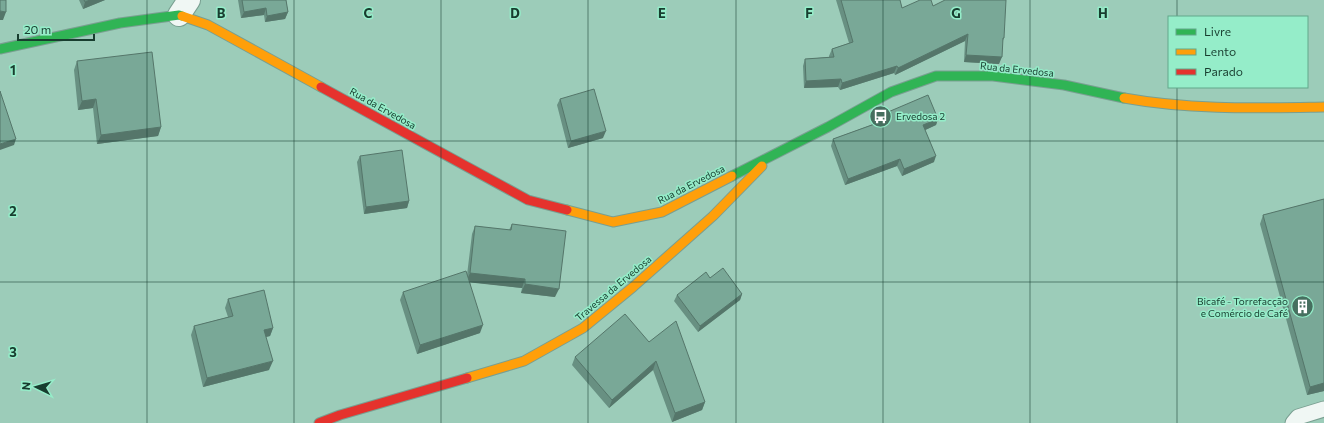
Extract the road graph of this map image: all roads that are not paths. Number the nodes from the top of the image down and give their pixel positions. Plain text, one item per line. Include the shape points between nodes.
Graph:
1 (184, 7) edge
2 (1, 49) edge
3 (1324, 107) edge
4 (774, 154) junction
5 (1324, 409) edge
6 (319, 423) edge
7 (1293, 423) edge

1 - 2 street, Rua da Ervedosa
1 - 4 street, Rua da Ervedosa via 208,25 528,200 613,222 662,212
3 - 4 street, Rua da Ervedosa via 1184,106 1126,98 1064,85 993,76 936,76 891,92
4 - 6 street, Travessa da Ervedosa via 713,216 583,328 524,361
5 - 7 lane via 1298,417

